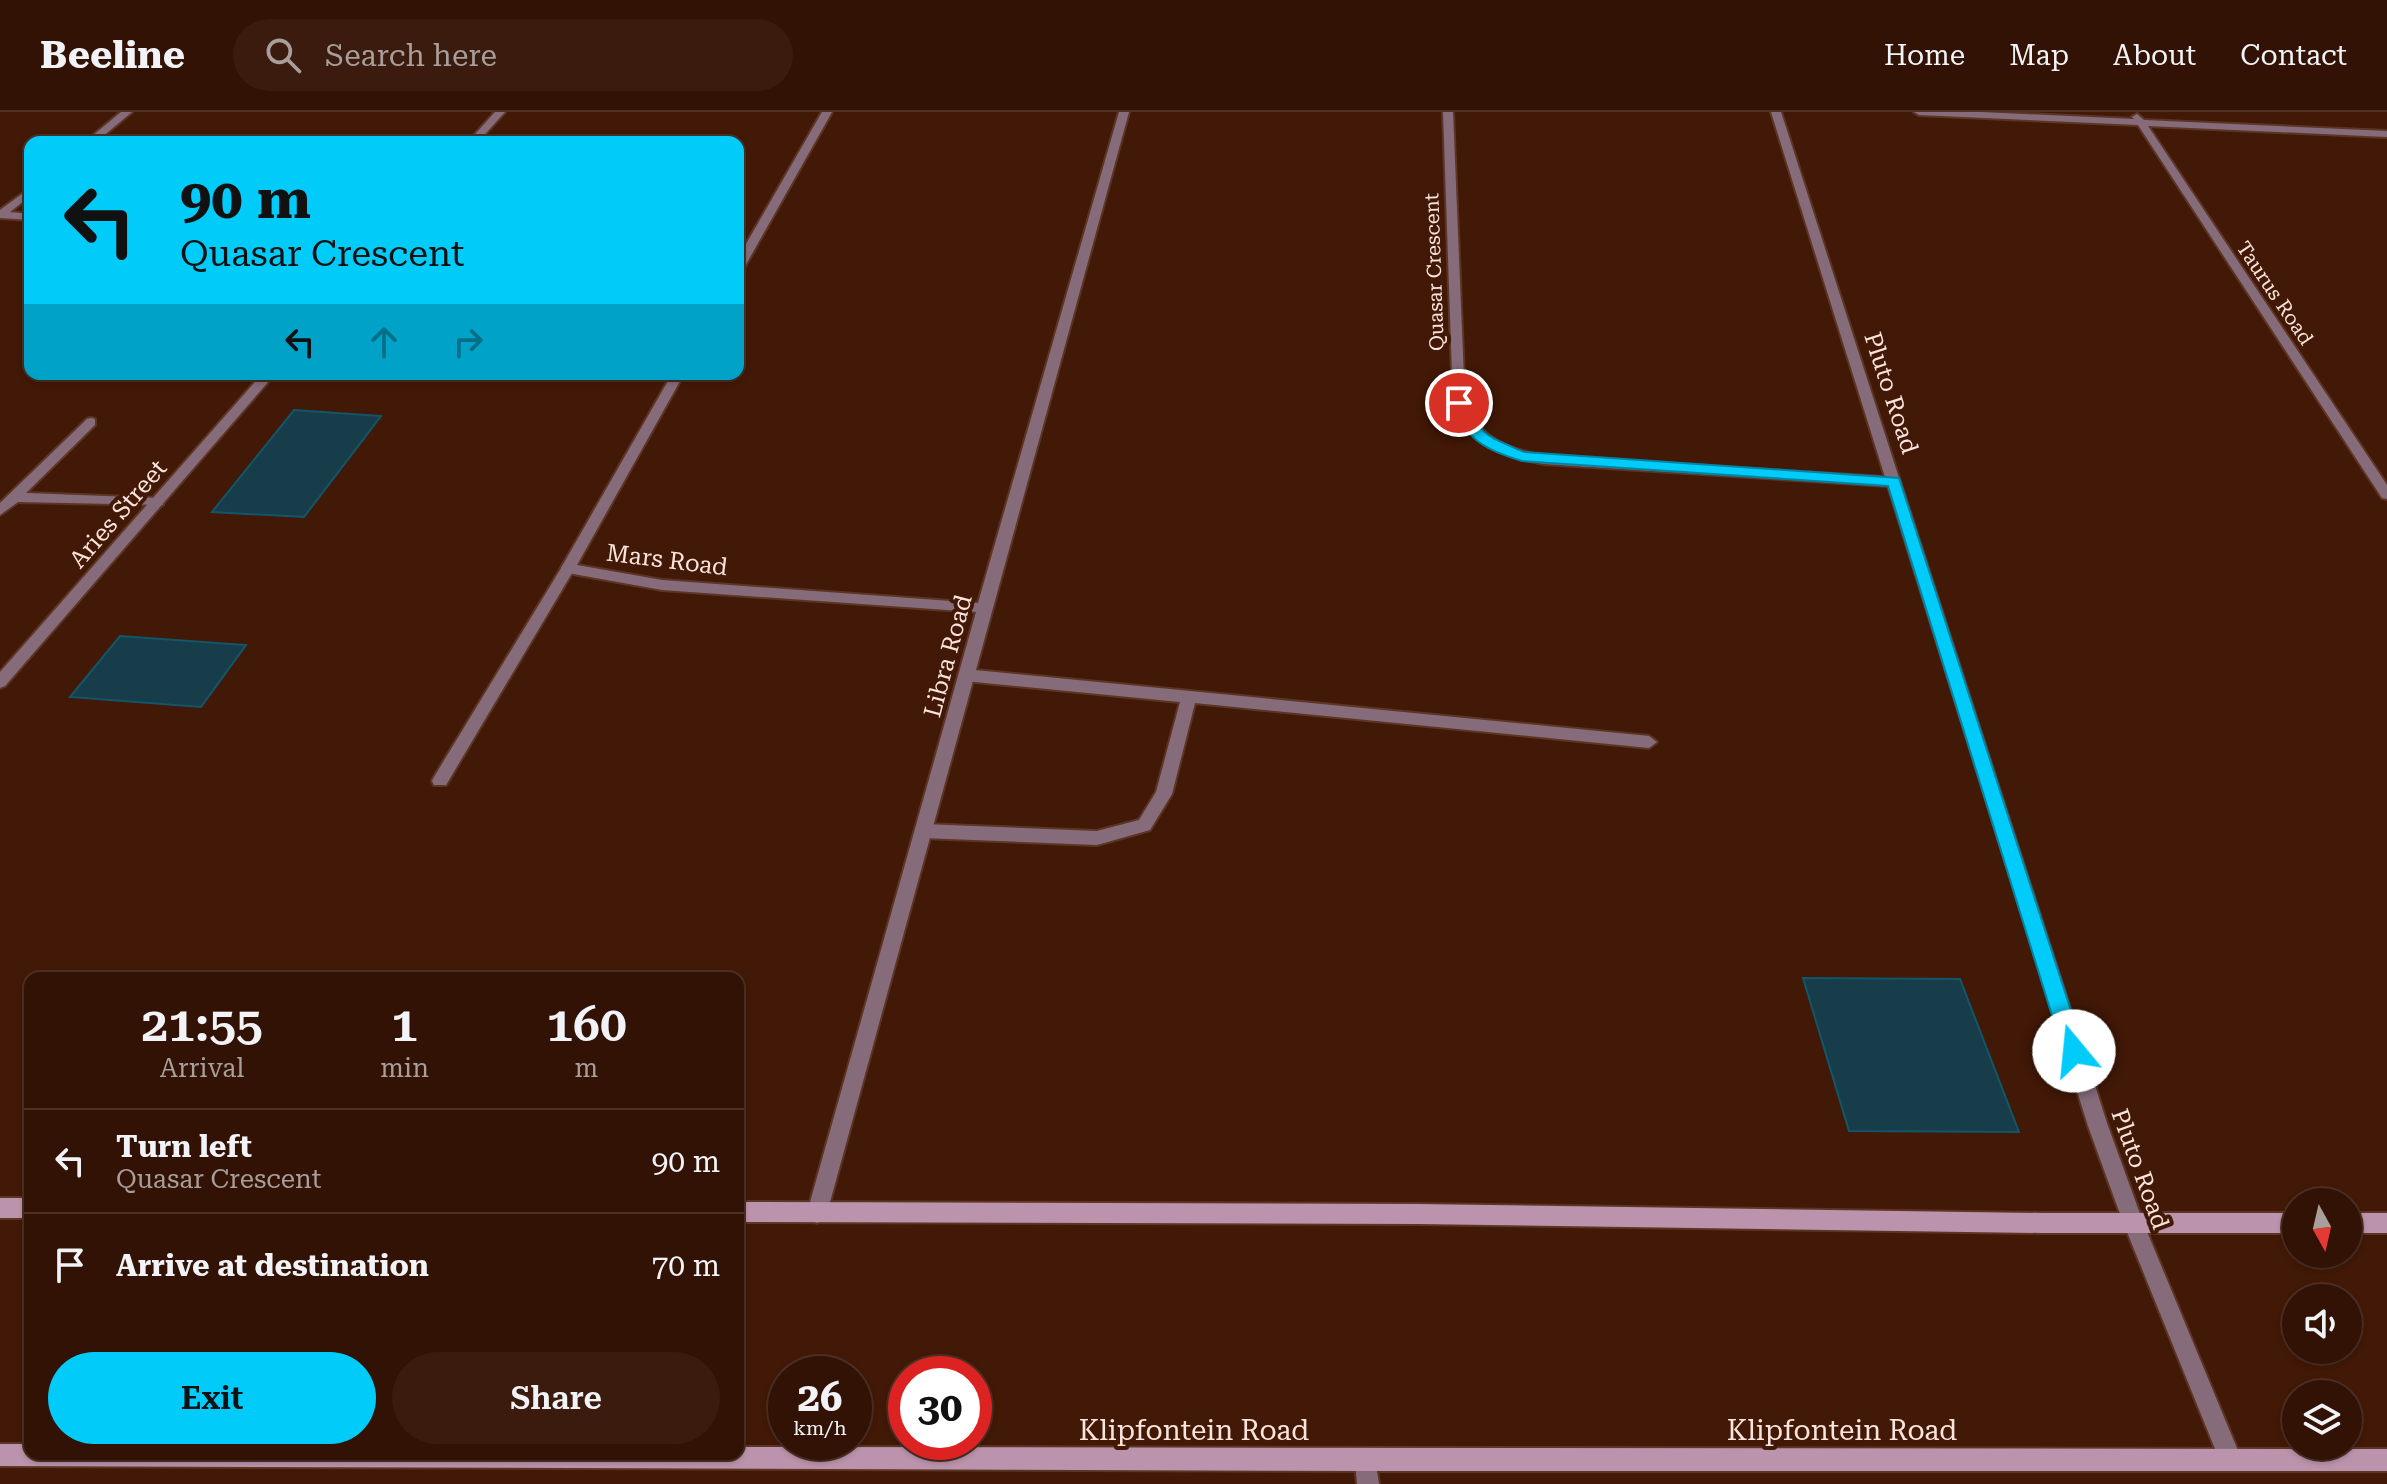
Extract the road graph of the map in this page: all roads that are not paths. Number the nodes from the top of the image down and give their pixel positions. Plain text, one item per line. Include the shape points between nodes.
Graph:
1 (127, 112) edge
2 (500, 112) edge
3 (827, 112) edge
4 (1124, 112) edge
5 (1448, 112) edge
6 (1776, 112) edge
7 (1919, 112) edge
8 (2133, 112) edge
9 (2141, 124) junction
10 (2387, 134) edge
11 (97, 136) edge
12 (478, 136) edge
13 (24, 196) edge
14 (0, 215) edge
15 (24, 217) edge
16 (744, 257) edge
17 (264, 380) edge
18 (675, 380) edge
19 (91, 422) dead end
20 (1894, 482) junction
21 (2387, 495) edge
22 (14, 497) junction
23 (158, 502) junction
24 (0, 511) edge
25 (568, 568) junction
26 (984, 608) junction
27 (965, 675) junction
28 (0, 682) edge
29 (1189, 697) junction
30 (1649, 742) dead end
31 (440, 781) dead end
32 (923, 831) junction
33 (0, 1208) edge
34 (24, 1208) edge
35 (744, 1212) edge
36 (817, 1213) junction
37 (2133, 1222) junction
38 (2282, 1223) edge
39 (2362, 1223) edge
40 (2387, 1223) edge
41 (0, 1455) edge
42 (24, 1455) edge
43 (744, 1458) edge
44 (2230, 1458) junction
45 (1366, 1460) junction
46 (2387, 1460) edge
47 (1368, 1484) edge

1 - 11 street
2 - 12 street
3 - 16 street
4 - 26 street, Libra Road
5 - 20 street, Quasar Crescent via 1459,403 1479,438 1506,452 1544,460
6 - 20 street, Pluto Road
7 - 9 street
8 - 9 street, Taurus Road
9 - 10 street
9 - 21 street, Taurus Road
13 - 14 street
14 - 15 street
17 - 23 street, Aries Street
18 - 25 street, Mars Road
19 - 22 street
20 - 37 street, Pluto Road
22 - 23 street
22 - 24 street
23 - 28 street, Aries Street
25 - 26 street, Mars Road via 662,585
25 - 31 street
26 - 27 street, Libra Road
27 - 29 street
27 - 32 street, Libra Road
29 - 30 street
29 - 32 street via 1164,794 1144,825 1097,838
32 - 36 street, Libra Road
33 - 34 main road
35 - 36 main road
36 - 37 main road
37 - 38 main road
37 - 44 street, Pluto Road
39 - 40 main road
41 - 42 main road, Klipfontein Road
43 - 45 main road, Klipfontein Road
44 - 45 main road, Klipfontein Road
44 - 46 main road, Klipfontein Road
45 - 47 street

